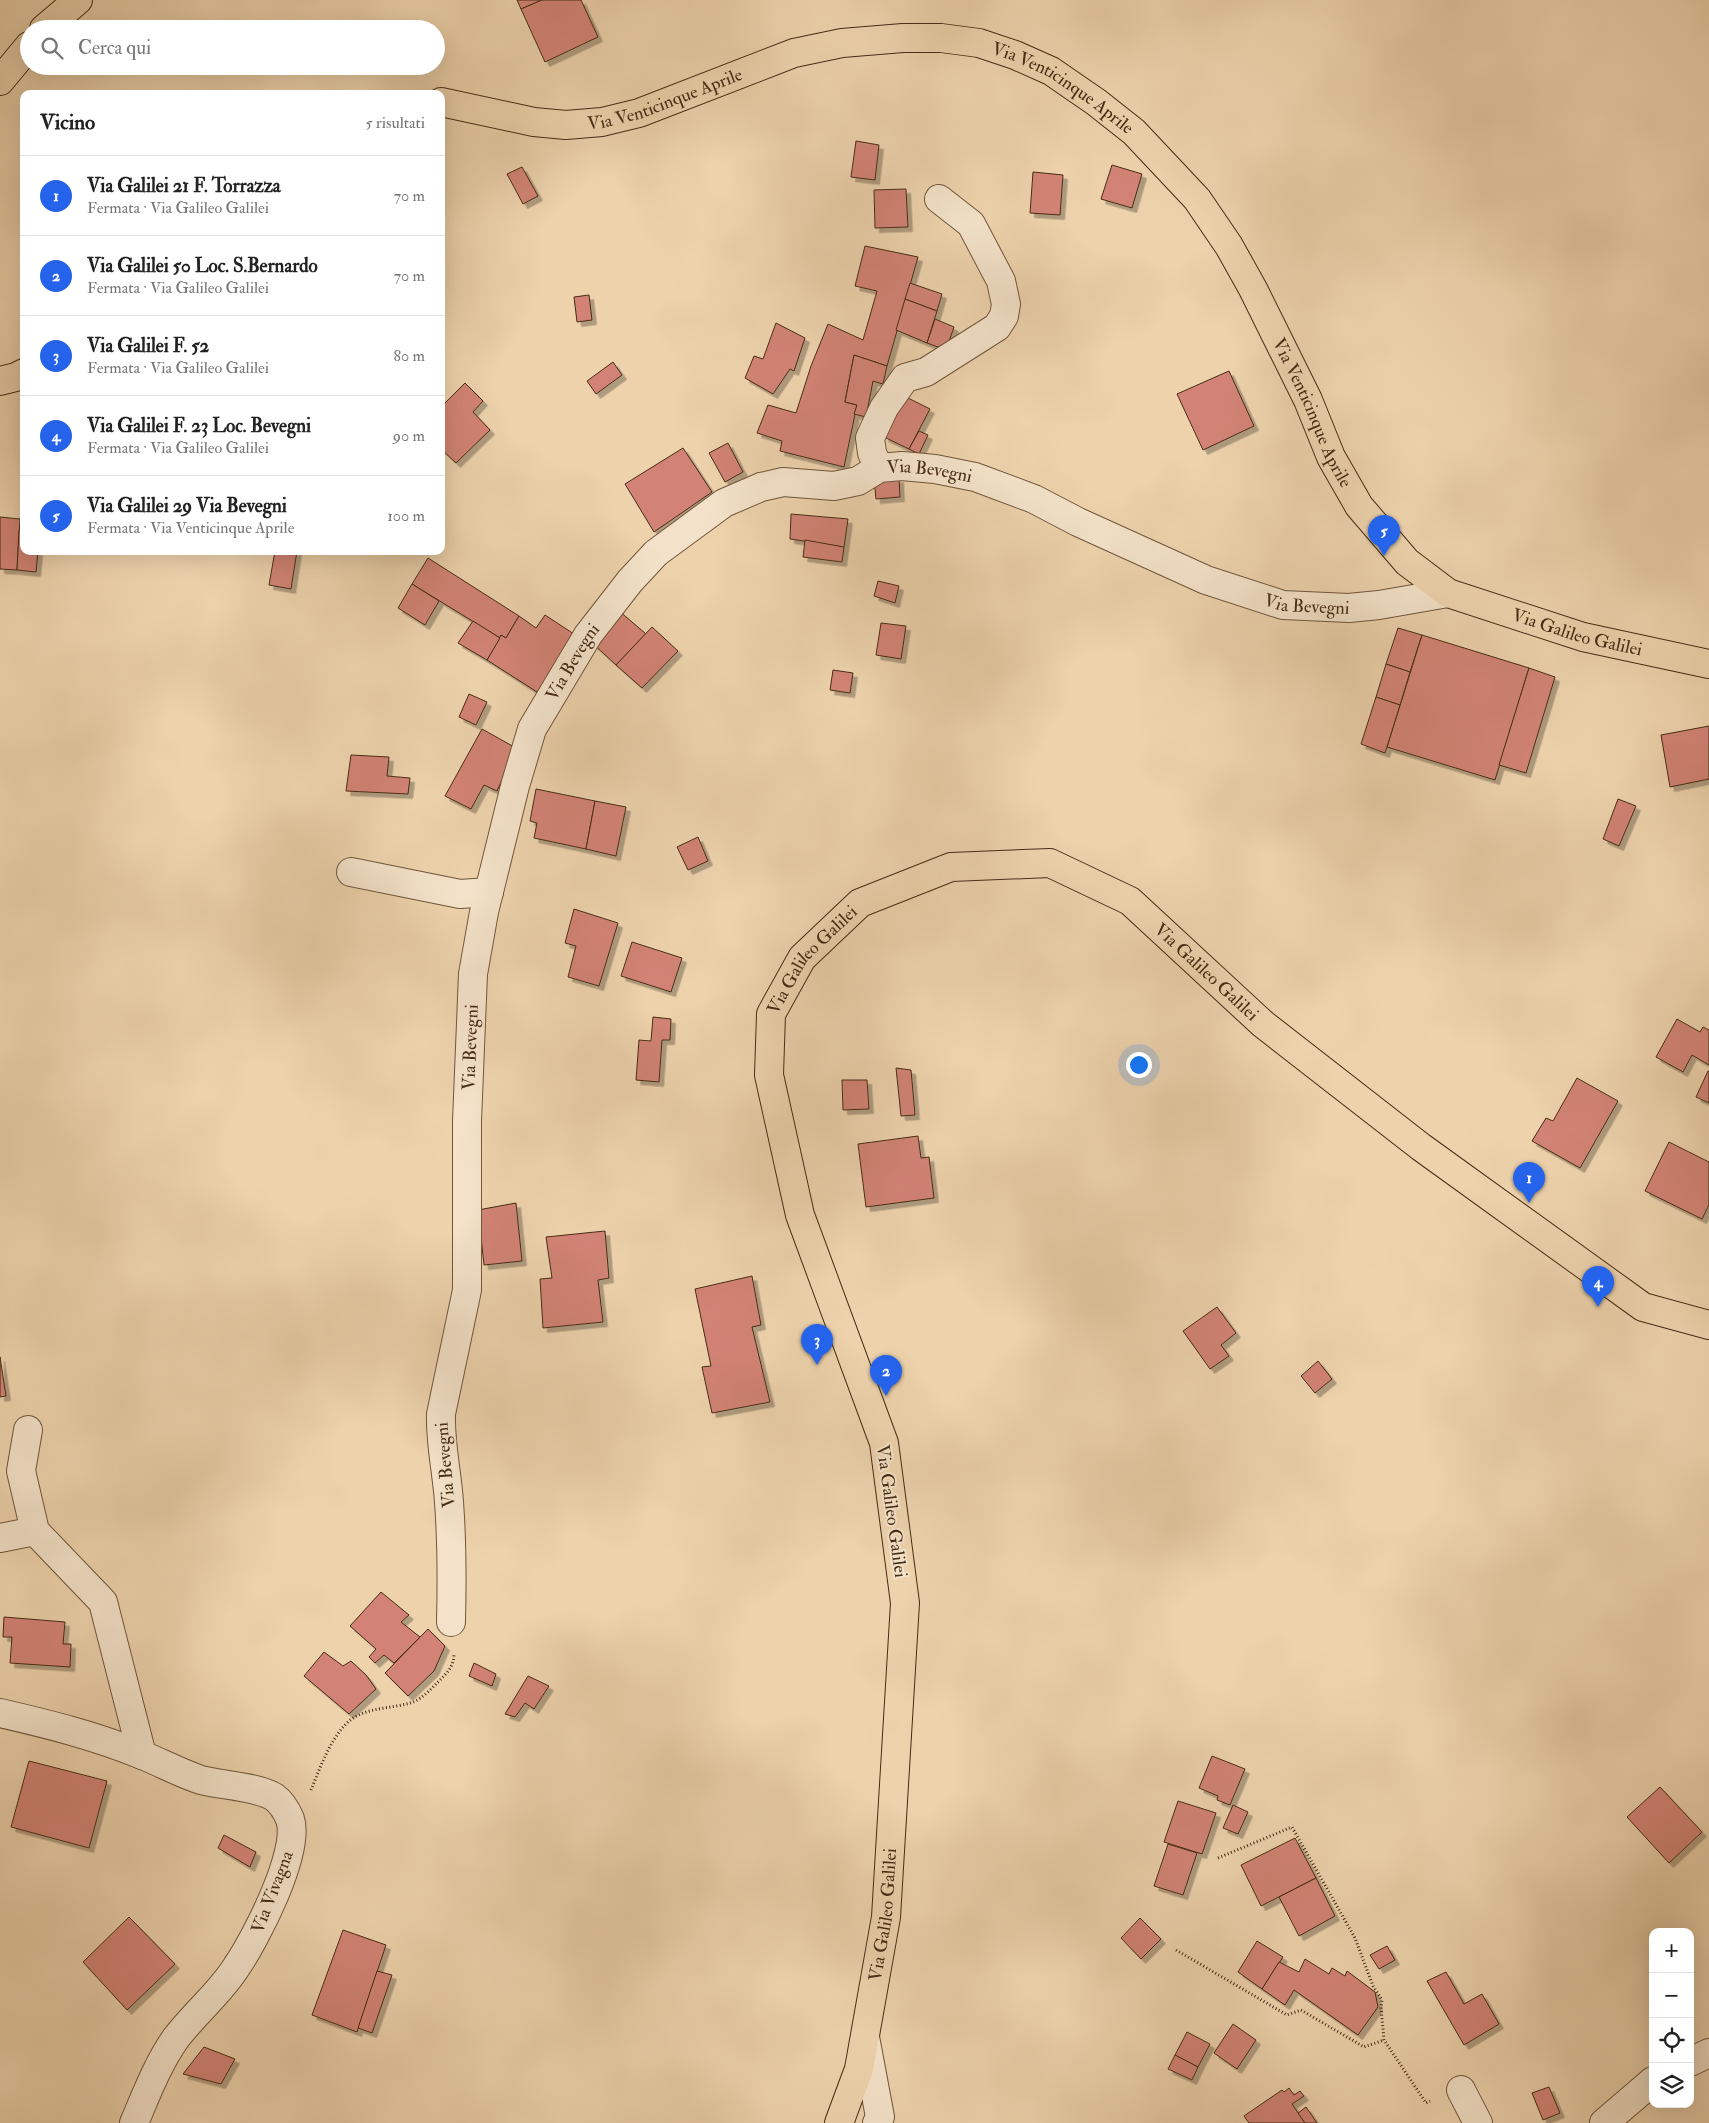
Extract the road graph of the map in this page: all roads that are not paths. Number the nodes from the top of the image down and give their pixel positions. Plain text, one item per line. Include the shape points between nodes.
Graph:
1 (78, 0) edge
2 (55, 20) edge
3 (20, 57) edge
4 (0, 81) edge
5 (445, 103) edge
6 (939, 199) dead end
7 (20, 375) edge
8 (0, 380) edge
9 (879, 468) junction
10 (1448, 593) junction
11 (1709, 664) edge
12 (351, 872) dead end
13 (489, 892) junction
14 (1709, 1325) edge
15 (28, 1430) dead end
16 (35, 1531) junction
17 (0, 1538) edge
18 (451, 1622) road end
19 (0, 1713) edge
20 (142, 1755) junction
21 (865, 2036) junction
22 (1709, 2053) edge
23 (1694, 2060) edge
24 (1649, 2084) edge
25 (1461, 2090) road end
26 (134, 2123) edge
27 (840, 2123) edge
28 (878, 2123) edge
29 (1478, 2123) edge
30 (1604, 2123) edge

1 - 2 main road
3 - 4 main road
5 - 10 main road, Via Venticinque Aprile via 534,122 566,125 602,122 639,114 794,53 842,43 903,38 980,43 1052,71 1134,132 1197,199 1253,289 1308,400 1331,457 1359,506 1407,562
6 - 9 street via 971,224 1001,281 1006,304 1004,316 997,328 926,372 905,378 884,408 870,438
7 - 8 main road
9 - 10 street, Via Bevegni via 902,466 975,477 1034,499 1206,580 1283,606 1349,608
9 - 13 street, Via Bevegni via 858,482 834,486 783,482 731,500 656,553 630,581 588,636 532,729
10 - 11 main road, Via Galileo Galilei via 1583,637
12 - 13 street via 460,894
13 - 18 street, Via Bevegni via 473,974 466,1121 467,1290 441,1414 440,1434 449,1500
14 - 21 main road, Via Galileo Galilei via 1643,1307 1421,1147 1263,1024 1130,901 1050,864 951,866 860,903 802,958 771,1014 769,1075 800,1215 884,1443 905,1603 886,1917
15 - 16 street via 20,1471
16 - 17 street
16 - 20 street via 103,1602
19 - 20 street via 66,1728
20 - 26 street, Via Vivagna via 202,1780 274,1797 290,1818 292,1830 279,1882 255,1936 236,1968 176,2039 149,2087
21 - 27 main road, Via Galileo Galilei via 859,2069
21 - 28 street via 880,2117
22 - 23 street
24 - 30 street
25 - 29 street

